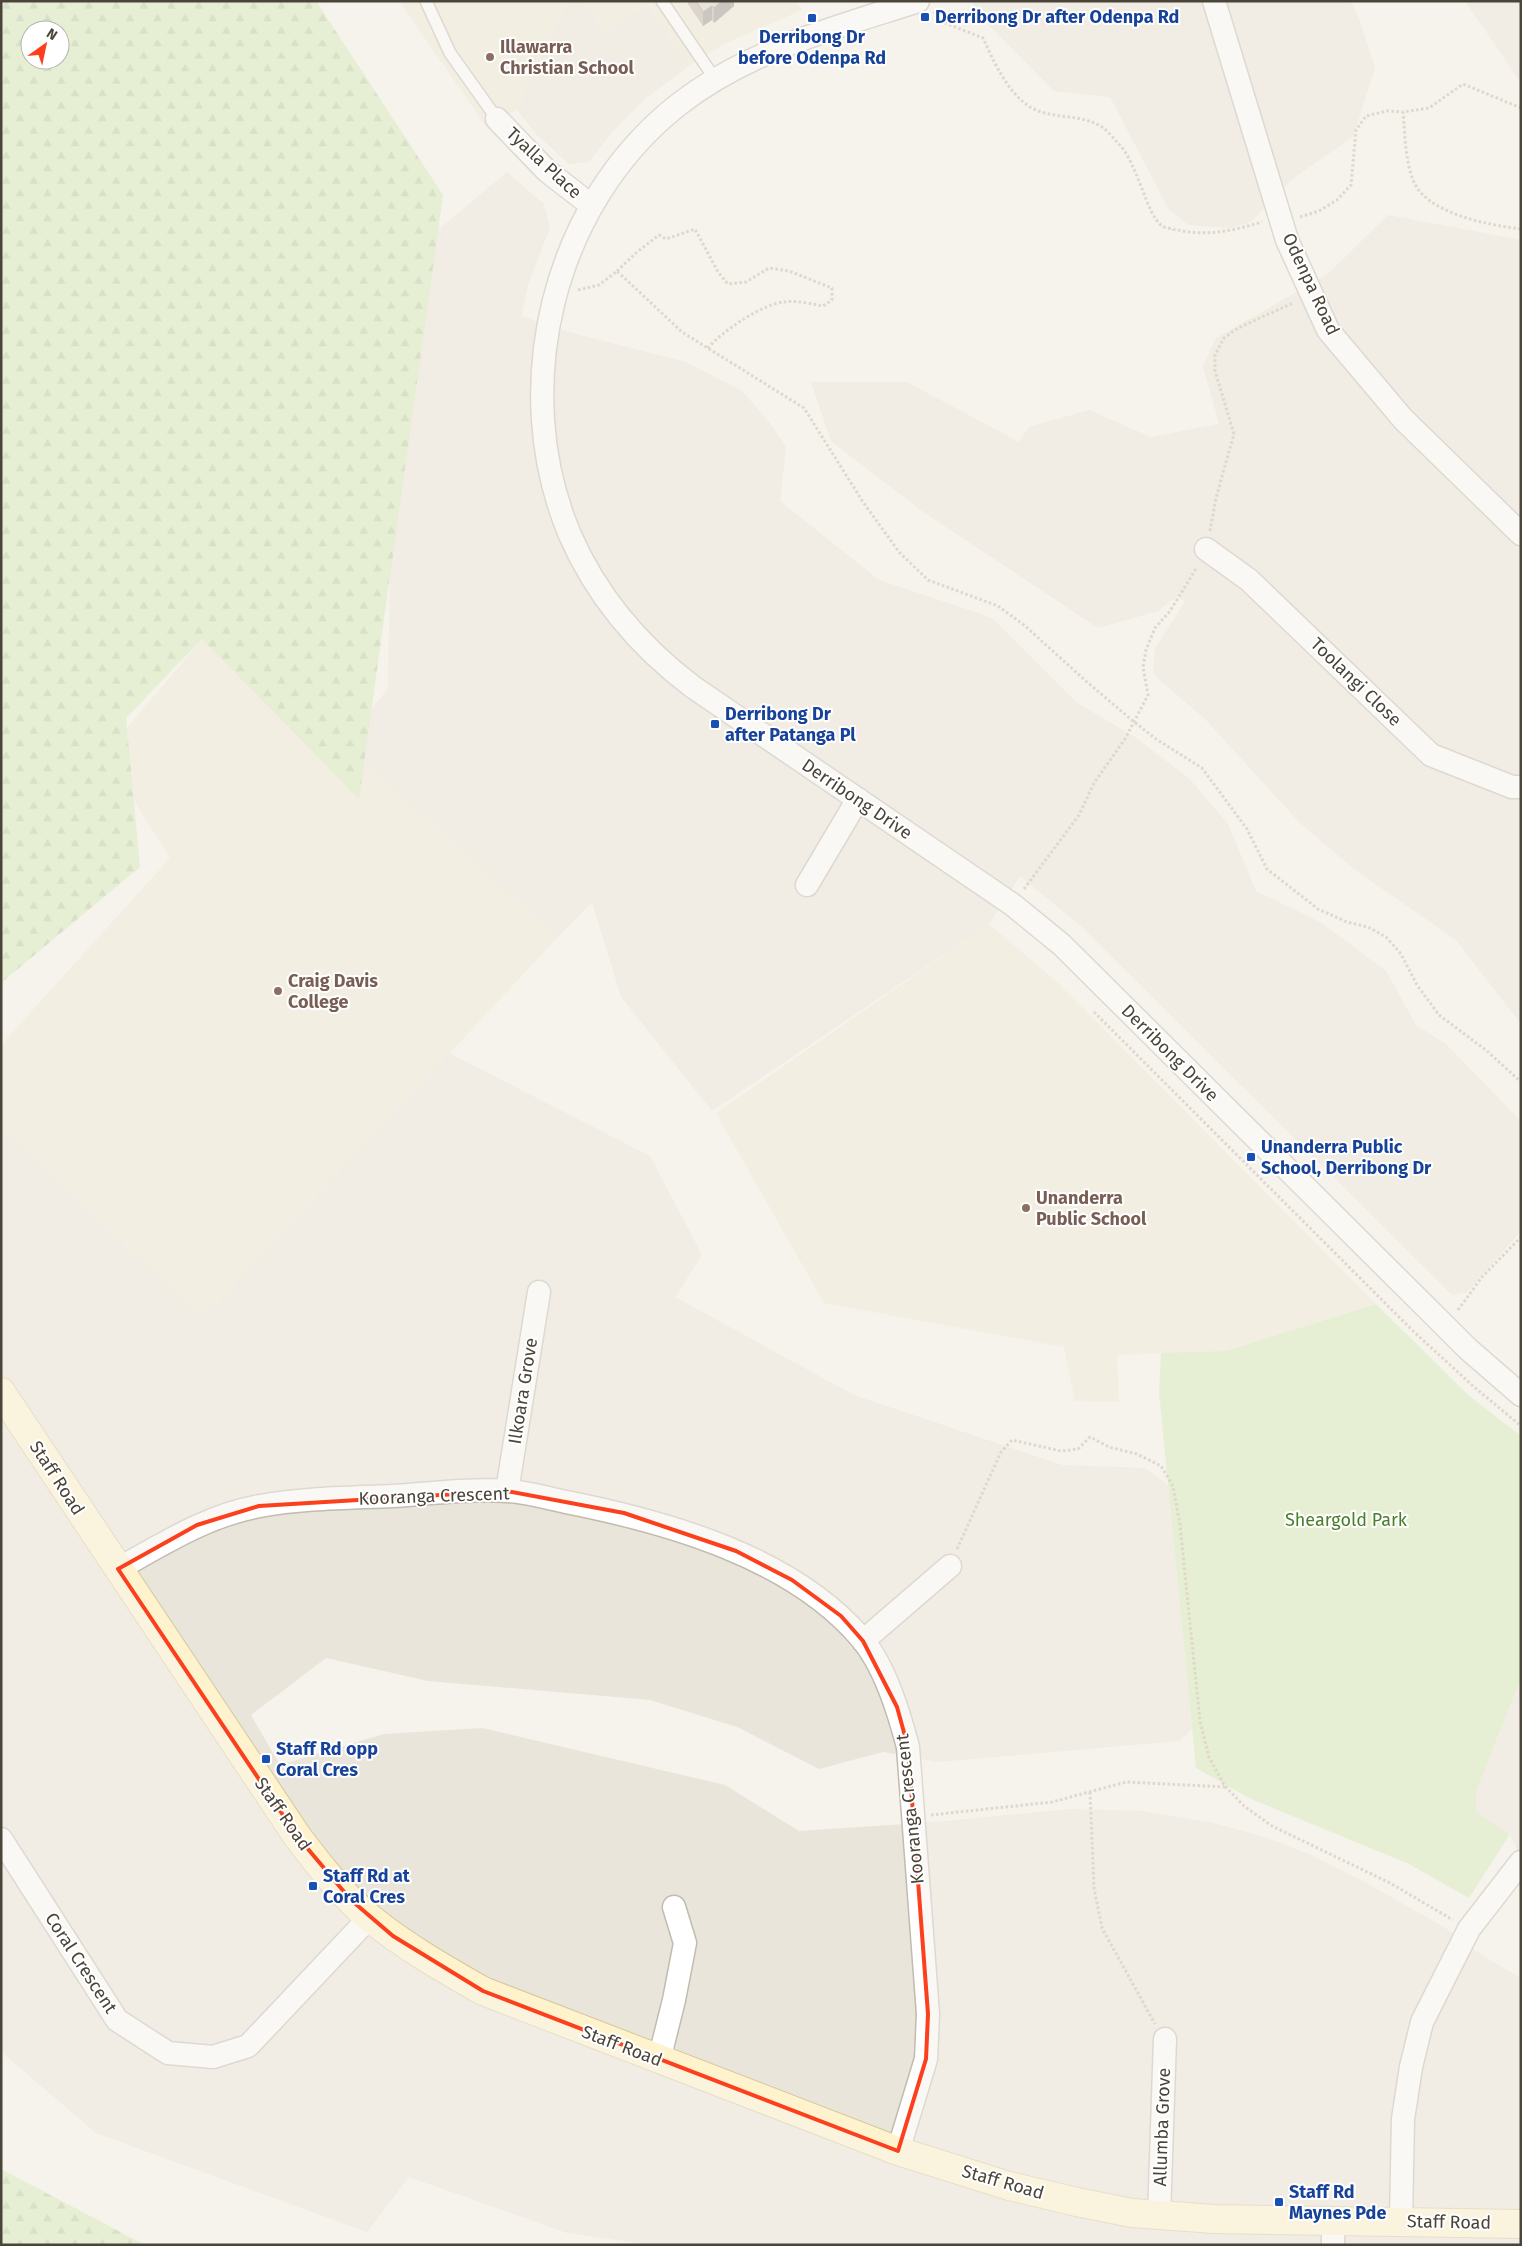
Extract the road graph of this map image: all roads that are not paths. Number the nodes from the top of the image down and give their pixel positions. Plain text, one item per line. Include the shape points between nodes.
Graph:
1 (426, 1) edge
2 (662, 1) edge
3 (1214, 1) edge
4 (925, 4) edge
5 (715, 79) junction
6 (497, 119) joint
7 (592, 206) junction
8 (1521, 534) edge
9 (1206, 549) road end
10 (1521, 787) edge
11 (858, 799) junction
12 (806, 885) dead end
13 (539, 1292) dead end
14 (1, 1392) edge
15 (1521, 1395) edge
16 (507, 1491) junction
17 (950, 1566) road end
18 (118, 1569) junction
19 (863, 1641) junction
20 (1, 1839) edge
21 (1521, 1862) edge
22 (674, 1908) dead end
23 (369, 1918) junction
24 (1165, 2039) road end
25 (659, 2060) junction
26 (898, 2151) junction
27 (1159, 2216) junction
28 (1400, 2221) junction
29 (1521, 2224) edge
30 (1333, 2233) edge

1 - 6 lane via 450,53
2 - 5 lane
3 - 8 street, Odenpa Road via 1287,240 1328,330 1403,419
4 - 5 street, Derribong Drive via 812,36 748,61
5 - 7 street, Derribong Drive via 677,106 647,134 610,177
6 - 7 street, Tyalla Place via 547,171
7 - 11 street, Derribong Drive via 557,286 543,375 545,431 555,493 571,537 618,617 668,668
9 - 10 street, Toolangi Close via 1249,580 1431,755 1512,787
11 - 12 street
11 - 15 street, Derribong Drive via 1012,905 1078,960 1446,1327
13 - 16 street, Ilkoara Grove
14 - 18 street, Staff Road
16 - 18 street, Kooranga Crescent via 259,1506 197,1525
16 - 19 street, Kooranga Crescent via 624,1513 736,1551 792,1580 841,1616
17 - 19 street
18 - 23 street, Staff Road via 297,1836 323,1870
19 - 26 street, Kooranga Crescent via 897,1707 908,1747 928,2014 926,2059
20 - 23 street, Coral Crescent via 117,2020 168,2053 213,2057 248,2046
21 - 28 street via 1469,1929 1422,2022 1403,2119
22 - 25 street via 685,1943
23 - 25 street, Staff Road via 423,1958 483,1991
24 - 27 street, Allumba Grove
25 - 26 street, Staff Road
26 - 27 street, Staff Road via 1009,2186 1095,2206
27 - 30 street, Staff Road
28 - 29 street, Staff Road
28 - 30 street, Staff Road

